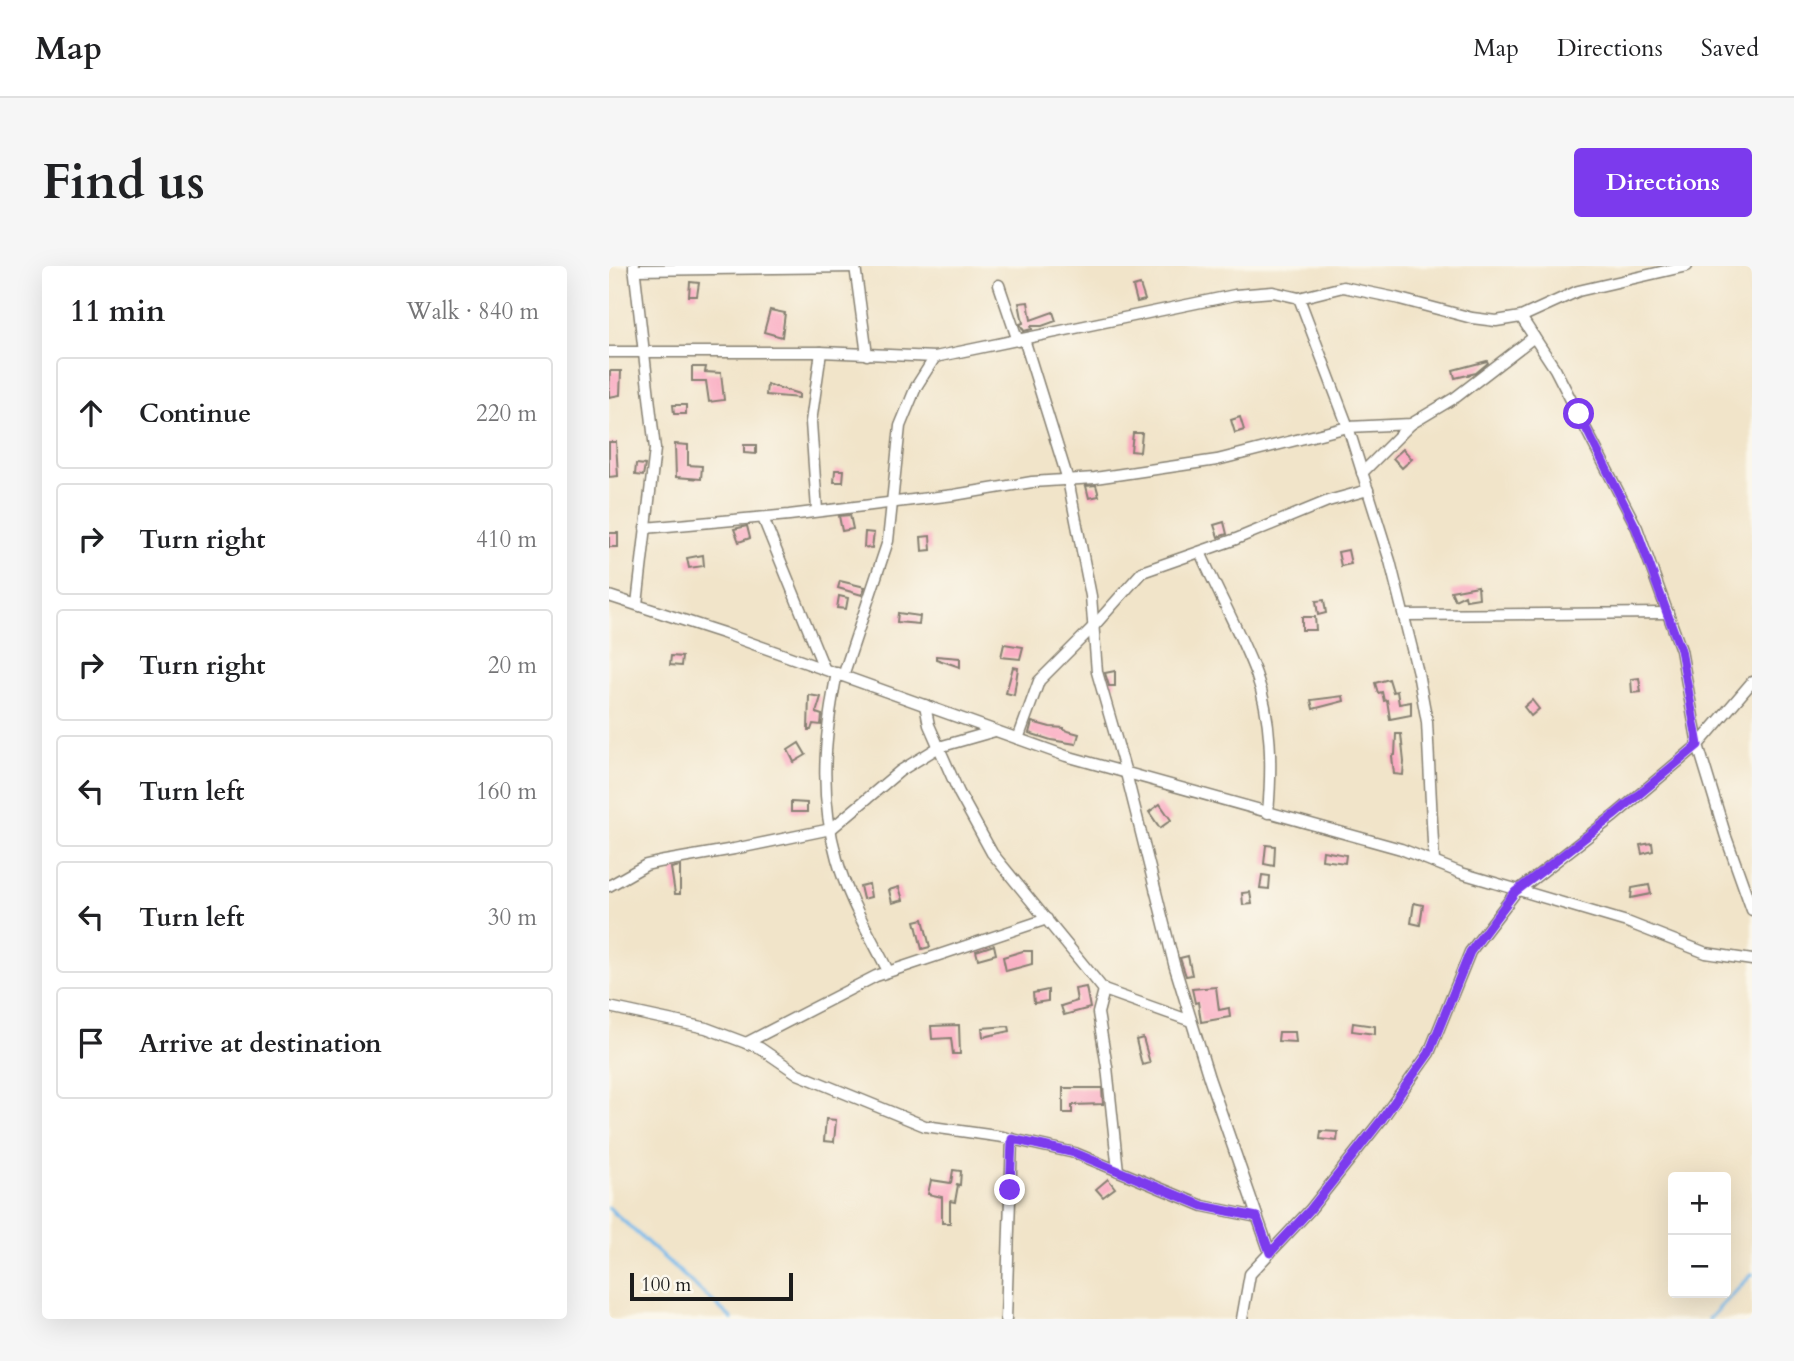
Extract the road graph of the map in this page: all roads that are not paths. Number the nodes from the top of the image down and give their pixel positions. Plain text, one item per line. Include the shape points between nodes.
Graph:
1 (855, 266) edge
2 (1688, 266) edge
3 (634, 268) edge
4 (999, 285) dead end
5 (1299, 298) junction
6 (1521, 317) junction
7 (1534, 337) junction
8 (1021, 340) junction
9 (609, 352) edge
10 (644, 352) junction
11 (821, 352) junction
12 (867, 355) junction
13 (935, 357) junction
14 (1412, 424) junction
15 (1347, 427) junction
16 (1362, 473) junction
17 (1068, 480) junction
18 (1368, 490) junction
19 (891, 503) junction
20 (817, 510) junction
21 (763, 518) junction
22 (645, 528) junction
23 (1199, 552) junction
24 (609, 596) edge
25 (637, 604) junction
26 (1668, 613) junction
27 (1404, 615) junction
28 (1093, 626) junction
29 (824, 668) junction
30 (840, 674) junction
31 (1752, 682) edge
32 (925, 705) junction
33 (995, 731) junction
34 (1018, 739) junction
35 (1698, 745) junction
36 (939, 747) junction
37 (1126, 773) junction
38 (1268, 813) junction
39 (831, 829) junction
40 (1434, 862) junction
41 (609, 886) edge
42 (1520, 889) junction
43 (1752, 910) edge
44 (1047, 919) junction
45 (1752, 960) edge
46 (888, 971) junction
47 (1104, 990) junction
48 (609, 1007) edge
49 (1191, 1021) junction
50 (746, 1043) junction
51 (1012, 1139) junction
52 (1118, 1171) junction
53 (1257, 1217) junction
54 (1270, 1253) junction
55 (1006, 1319) edge
56 (1242, 1319) edge

1 - 3 street
1 - 12 street
2 - 6 street via 1578,290
3 - 10 street
4 - 8 street
5 - 6 street via 1343,287 1472,318
5 - 8 street via 1273,292 1235,295
5 - 15 street
6 - 7 street
7 - 14 street via 1456,397
7 - 26 street via 1636,528
8 - 13 street
8 - 17 street
9 - 10 street
10 - 11 street
10 - 22 street via 655,449
11 - 12 street
11 - 20 street via 811,422
12 - 13 street
13 - 19 street via 900,426
14 - 15 street
14 - 16 street
15 - 16 street
15 - 17 street via 1217,460
16 - 18 street
17 - 19 street
17 - 28 street
18 - 23 street
18 - 27 street
19 - 20 street
19 - 30 street via 888,541
20 - 21 street
21 - 22 street
21 - 29 street
22 - 25 street
23 - 28 street via 1142,572
23 - 38 street via 1257,677 1268,723
24 - 25 street
25 - 29 street
26 - 27 street
26 - 35 street via 1681,650
27 - 40 street via 1427,722
28 - 34 street via 1039,681
28 - 37 street via 1097,672
29 - 30 street
30 - 32 street
30 - 39 street via 827,720 824,766
31 - 35 street
32 - 33 street
32 - 36 street
33 - 34 street
33 - 36 street
34 - 37 street
35 - 42 street
35 - 43 street
36 - 39 street via 900,771
36 - 44 street via 992,853
37 - 38 street
37 - 49 street
38 - 40 street
39 - 41 street via 659,862
39 - 46 street via 837,860 858,914
40 - 42 street
42 - 45 street via 1627,922 1706,953
42 - 54 street via 1470,952 1429,1053 1310,1210
44 - 46 street
44 - 47 street
46 - 50 street
47 - 49 street
47 - 52 street via 1098,1013
48 - 50 street via 706,1028
49 - 53 street
50 - 51 street via 797,1074 925,1126
51 - 52 street via 1075,1153
51 - 55 street
52 - 53 street via 1203,1206
53 - 54 street
54 - 56 street via 1250,1274

